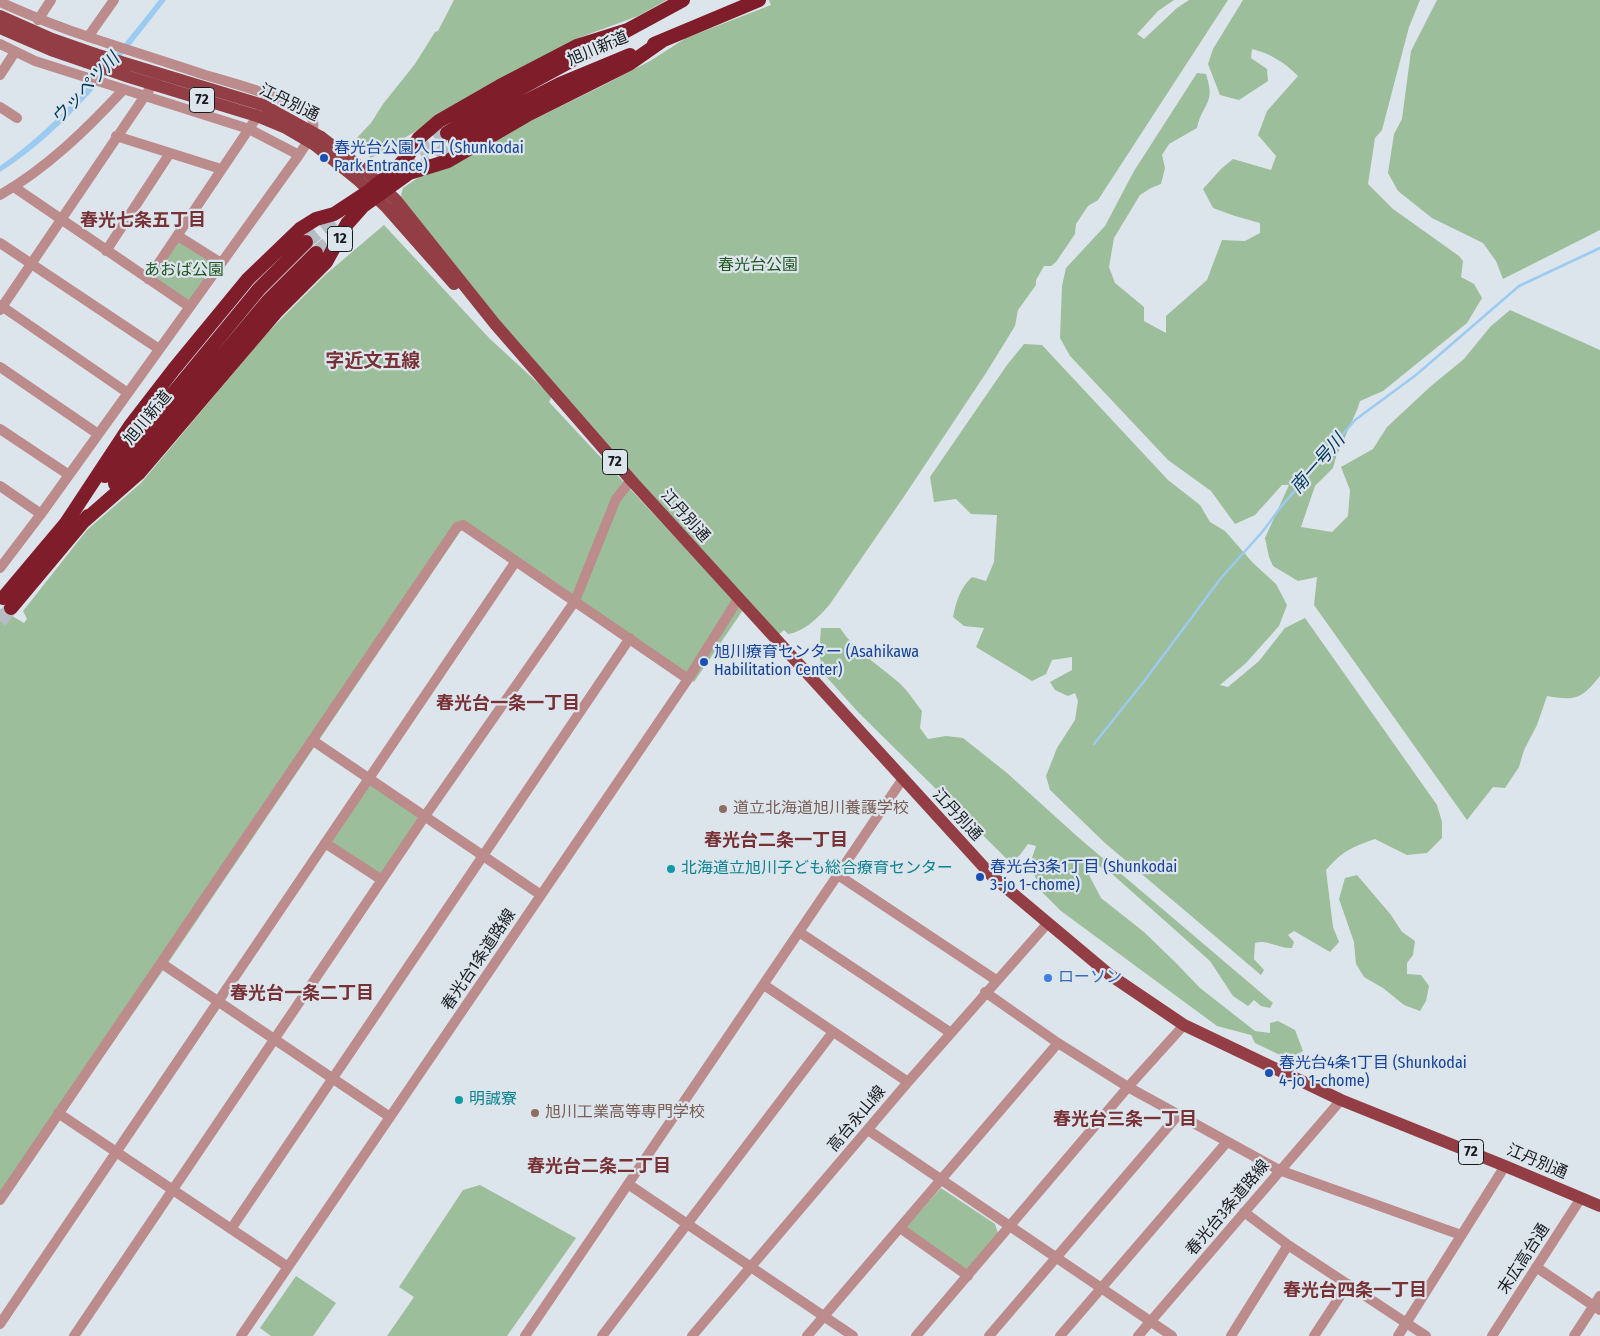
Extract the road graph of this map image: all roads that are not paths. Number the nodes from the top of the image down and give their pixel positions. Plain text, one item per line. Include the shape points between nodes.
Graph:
1 (51, 0) edge
2 (114, 0) edge
3 (683, 0) edge
4 (759, 0) edge
5 (0, 2) edge
6 (0, 16) edge
7 (38, 20) junction
8 (0, 28) edge
9 (628, 30) junction
10 (88, 37) junction
11 (662, 41) junction
12 (0, 44) edge
13 (15, 52) junction
14 (90, 58) junction
15 (166, 62) junction
16 (0, 75) edge
17 (121, 89) junction
18 (271, 95) junction
19 (145, 96) junction
20 (0, 107) edge
21 (17, 118) dead end
22 (249, 129) junction
23 (116, 136) junction
24 (170, 152) junction
25 (299, 155) junction
26 (221, 169) junction
27 (14, 187) junction
28 (377, 190) junction
29 (0, 195) edge
30 (61, 220) junction
31 (178, 236) junction
32 (306, 242) tunnel mouth
33 (0, 243) edge
34 (106, 251) junction
35 (316, 254) tunnel mouth
36 (221, 263) junction
37 (31, 264) junction
38 (148, 279) junction
39 (1, 307) edge
40 (190, 307) junction
41 (160, 349) junction
42 (0, 367) edge
43 (128, 392) junction
44 (0, 429) edge
45 (98, 434) junction
46 (68, 475) junction
47 (631, 480) junction
48 (0, 486) edge
49 (40, 514) junction
50 (82, 522) junction
51 (66, 523) junction
52 (516, 561) junction
53 (0, 568) edge
54 (738, 598) junction
55 (575, 601) junction
56 (630, 638) junction
57 (688, 679) junction
58 (312, 740) junction
59 (369, 779) junction
60 (902, 780) junction
61 (425, 816) junction
62 (325, 843) junction
63 (482, 856) junction
64 (838, 875) junction
65 (382, 880) junction
66 (541, 895) junction
67 (1047, 924) junction
68 (799, 932) junction
69 (161, 963) junction
70 (996, 980) junction
71 (764, 985) junction
72 (985, 992) junction
73 (218, 1001) junction
74 (1184, 1025) junction
75 (833, 1032) junction
76 (951, 1033) junction
77 (274, 1039) junction
78 (1058, 1043) junction
79 (332, 1079) junction
80 (908, 1082) junction
81 (1128, 1087) junction
82 (1341, 1100) junction
83 (58, 1113) junction
84 (1179, 1114) junction
85 (390, 1117) junction
86 (868, 1130) junction
87 (1227, 1142) junction
88 (117, 1152) junction
89 (1505, 1166) junction
90 (1279, 1170) junction
91 (941, 1180) junction
92 (628, 1184) junction
93 (172, 1190) junction
94 (1580, 1198) junction
95 (0, 1200) edge
96 (1600, 1206) edge
97 (1244, 1212) junction
98 (687, 1224) junction
99 (1010, 1226) junction
100 (900, 1228) junction
101 (231, 1229) junction
102 (1461, 1235) junction
103 (1288, 1245) junction
104 (1057, 1257) junction
105 (288, 1267) junction
106 (750, 1267) junction
107 (1536, 1267) junction
108 (968, 1276) junction
109 (1348, 1284) junction
110 (1102, 1288) junction
111 (1600, 1296) edge
112 (1597, 1308) edge
113 (824, 1317) junction
114 (1150, 1322) junction
115 (1406, 1323) junction
116 (0, 1324) edge
117 (74, 1336) edge
118 (241, 1336) edge
119 (525, 1336) edge
120 (602, 1336) edge
121 (692, 1336) edge
122 (807, 1336) edge
123 (853, 1336) edge
124 (916, 1336) edge
125 (989, 1336) edge
126 (1060, 1336) edge
127 (1138, 1336) edge
128 (1172, 1336) edge
129 (1231, 1336) edge
130 (1314, 1336) edge
131 (1398, 1336) edge
132 (1426, 1336) edge
133 (1492, 1336) edge
134 (1574, 1336) edge

1 - 7 street
2 - 10 street
3 - 9 highway, 旭川新道 / 12
4 - 11 highway, 旭川新道 / 12
5 - 7 street
6 - 14 main road, 江丹別通 / 72
7 - 10 street
8 - 14 main road, 江丹別通 / 72 via 28,40
9 - 11 highway, 旭川新道 / 12 via 508,95 451,137 560,84
9 - 28 highway, 12 via 578,46 439,121 419,138
10 - 15 street
11 - 28 highway, 12 via 629,64 529,114 448,161 409,173
12 - 13 street
13 - 16 street
13 - 17 street
14 - 28 main road, 江丹別通 / 72, bridge via 264,105 318,141
15 - 18 street
15 - 19 street
17 - 19 street
17 - 27 street via 91,125
18 - 22 street
18 - 25 street via 312,118 312,133
19 - 22 street
19 - 23 street
20 - 21 street
22 - 25 street
22 - 26 street
23 - 24 street
23 - 30 street
24 - 26 street
24 - 34 street
25 - 36 street
26 - 31 street
27 - 29 street
27 - 30 street
28 - 47 main road, 江丹別通 / 72 via 396,200 495,324
28 - 50 highway, 12 via 347,224 326,262 277,311 138,473
28 - 51 highway, 12 via 300,229 248,279 130,426
30 - 34 street
30 - 37 street
31 - 36 street
31 - 38 street
32 - 51 highway, 旭川新道 / 12 via 259,289
33 - 37 street
34 - 38 street
35 - 50 highway, 旭川新道 / 12 via 268,301
36 - 40 street
37 - 39 street
37 - 41 street
38 - 40 street
39 - 43 street
40 - 41 street
41 - 43 street
42 - 45 street
43 - 45 street
44 - 46 street
45 - 46 street
46 - 49 street
47 - 54 main road, 江丹別通 / 72
47 - 55 street via 616,499
48 - 49 street
49 - 53 street
50 - 51 highway, 旭川新道 / 12 via 7,603
52 - 55 street
52 - 58 street via 463,525 457,527
52 - 59 street
54 - 57 street, 春光台1条道路線
54 - 60 main road, 江丹別通 / 72
55 - 56 street
55 - 61 street
56 - 57 street
56 - 63 street
57 - 66 street, 春光台1条道路線
58 - 59 street
58 - 69 street
59 - 61 street
59 - 62 street
60 - 64 street
60 - 67 main road, 江丹別通 / 72 via 992,876
61 - 63 street
61 - 65 street
62 - 65 street
62 - 73 street
63 - 66 street
63 - 79 street
64 - 68 street
64 - 70 street
65 - 77 street
66 - 85 street, 春光台1条道路線
67 - 70 street, 高台永山線
67 - 74 main road, 江丹別通 / 72 via 1110,975
68 - 71 street
68 - 76 street
69 - 73 street
69 - 83 street
70 - 72 street, 高台永山線
71 - 75 street
71 - 92 street
72 - 76 street, 高台永山線
72 - 78 street
73 - 77 street
73 - 88 street
74 - 81 street
74 - 82 main road, 江丹別通 / 72
75 - 80 street
75 - 98 street
76 - 80 street, 高台永山線
77 - 79 street
77 - 93 street
78 - 81 street
78 - 91 street
79 - 85 street
79 - 101 street
80 - 86 street, 高台永山線
81 - 84 street
81 - 99 street
82 - 89 main road, 江丹別通 / 72
82 - 90 street, 春光台3条道路線
83 - 88 street
83 - 95 street
84 - 87 street
84 - 104 street
85 - 105 street, 春光台1条道路線
86 - 91 street
86 - 106 street, 高台永山線
87 - 90 street
87 - 110 street
88 - 93 street
88 - 116 street
89 - 94 main road, 江丹別通 / 72
89 - 102 street
90 - 97 street, 春光台3条道路線
90 - 102 street
91 - 99 street
91 - 100 street
92 - 98 street
92 - 119 street
93 - 101 street
93 - 117 street
94 - 96 main road, 江丹別通 / 72
94 - 107 street, 末広高台通
97 - 103 street
97 - 114 street, 春光台3条道路線
98 - 106 street
98 - 120 street
99 - 104 street
99 - 108 street
100 - 108 street
100 - 113 street
101 - 105 street
102 - 115 street
103 - 109 street
103 - 129 street
104 - 110 street
104 - 125 street
105 - 118 street, 春光台1条道路線
106 - 113 street
106 - 121 street, 高台永山線
107 - 112 street
107 - 133 street, 末広高台通
108 - 124 street
109 - 115 street
109 - 130 street
110 - 114 street
110 - 126 street
111 - 112 street
112 - 134 street
113 - 122 street
113 - 123 street
114 - 127 street, 春光台3条道路線
114 - 128 street
115 - 131 street
115 - 132 street

